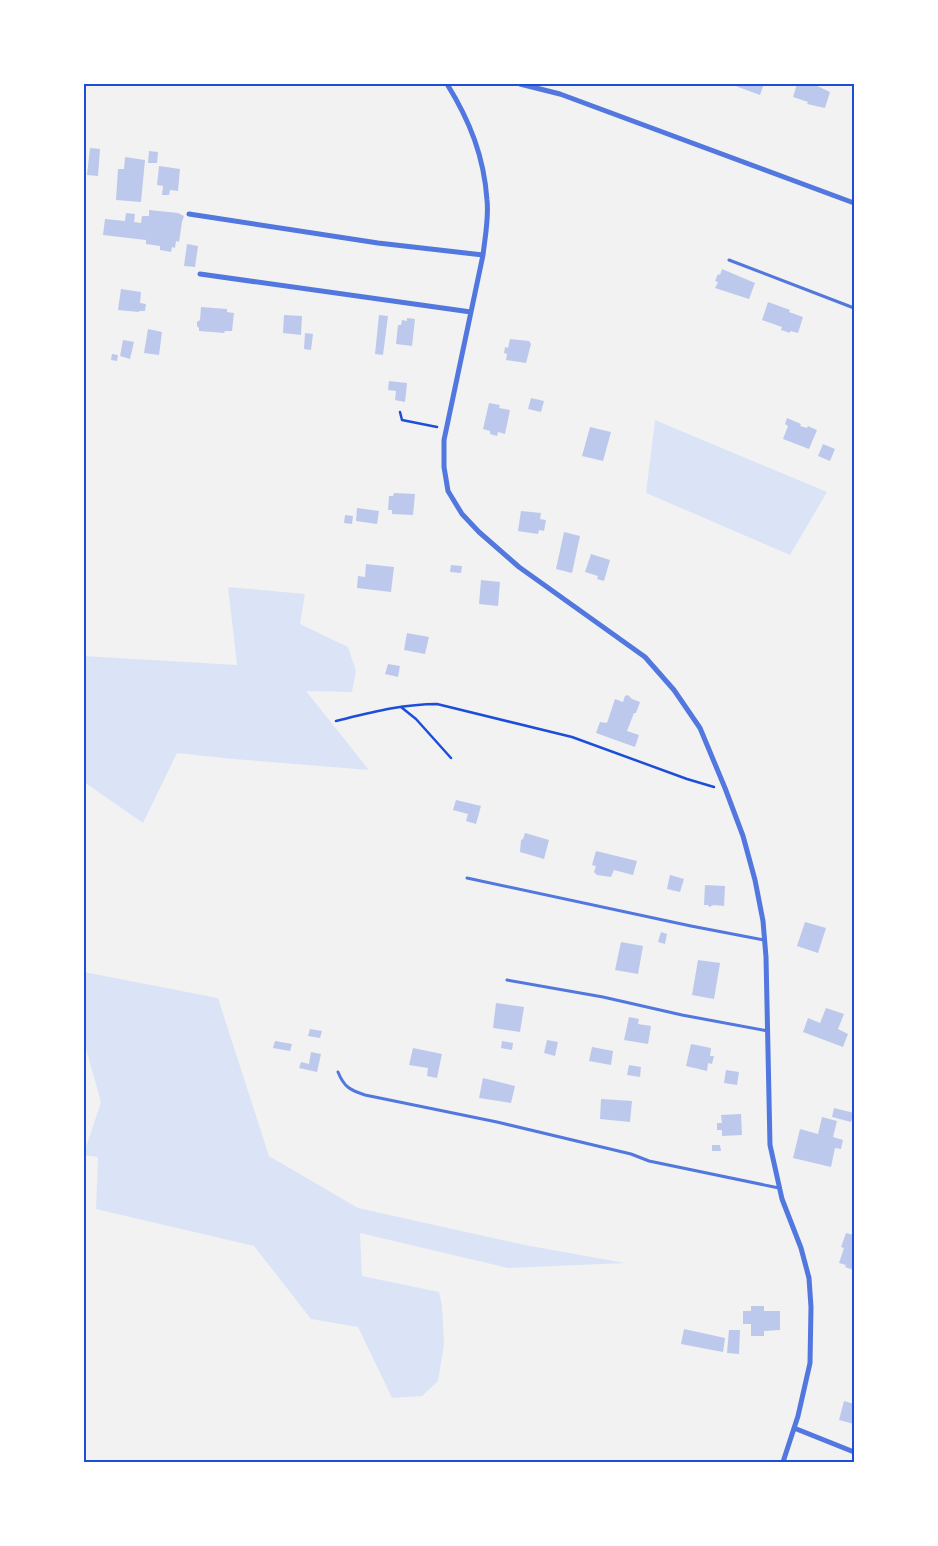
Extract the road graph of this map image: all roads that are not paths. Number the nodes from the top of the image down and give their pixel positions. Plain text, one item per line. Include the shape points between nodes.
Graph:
1 (447, 84) edge
2 (520, 84) edge
3 (854, 203) edge
4 (189, 214) dead end
5 (483, 255) junction
6 (729, 260) dead end
7 (200, 274) dead end
8 (854, 308) edge
9 (471, 312) junction
10 (467, 878) dead end
11 (765, 940) junction
12 (507, 980) dead end
13 (768, 1031) junction
14 (338, 1072) dead end
15 (779, 1188) junction
16 (794, 1428) junction
17 (854, 1452) edge
18 (783, 1462) edge

1 - 5 street via 482,158 488,201
2 - 3 street via 560,94
4 - 5 street via 378,243
5 - 9 street
6 - 8 lane
7 - 9 street
9 - 11 street via 446,429 444,458 448,491 462,514 479,532 519,567 645,657 674,690 700,728 743,836 755,880
10 - 11 lane
11 - 13 street
12 - 13 lane
13 - 15 street via 770,1145
14 - 15 lane via 342,1083 365,1095 497,1122 649,1161
15 - 16 street via 801,1248 811,1307 810,1363
16 - 17 street
16 - 18 street

